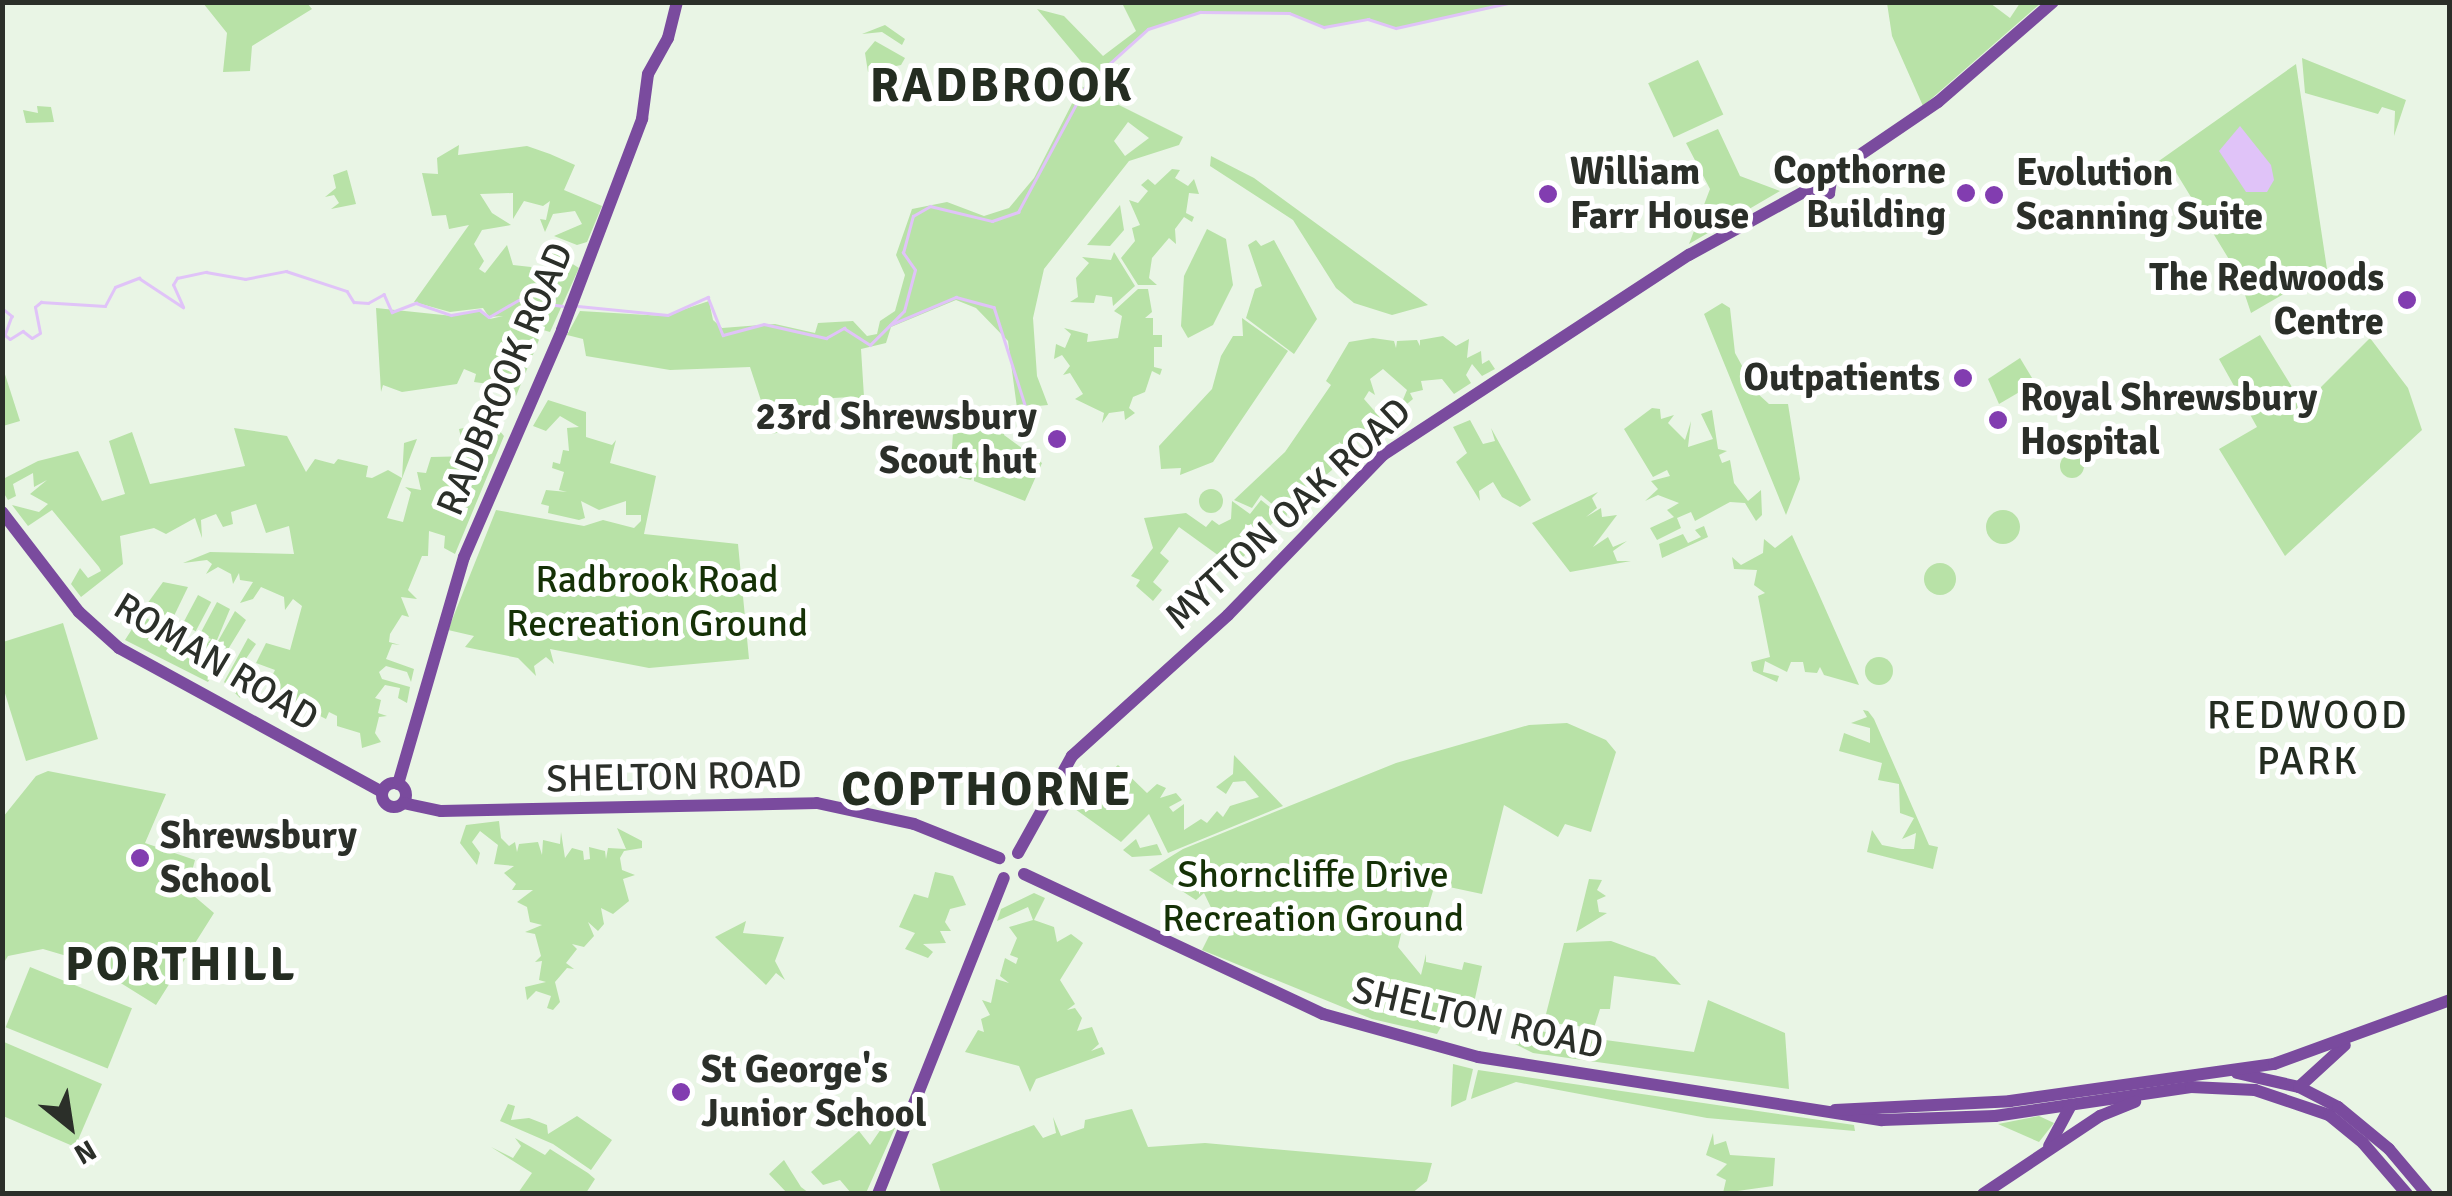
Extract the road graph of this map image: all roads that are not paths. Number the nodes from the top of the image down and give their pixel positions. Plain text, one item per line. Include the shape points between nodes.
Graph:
1 (677, 2) edge
2 (2053, 2) edge
3 (2, 512) edge
4 (398, 784) junction
5 (382, 792) junction
6 (403, 803) junction
7 (1018, 852) junction
8 (999, 858) junction
9 (1024, 874) junction
10 (1004, 878) junction
11 (2450, 1000) edge
12 (2358, 1037) junction
13 (2324, 1047) junction
14 (2199, 1071) junction
15 (2170, 1090) junction
16 (2296, 1093) junction
17 (2071, 1099) junction
18 (2067, 1137) junction
19 (2048, 1148) junction
20 (878, 1194) edge
21 (1983, 1194) edge
22 (2406, 1194) edge
23 (2427, 1194) edge

1 - 4 main road, RADBROOK ROAD via 648,74 646,104 621,176 464,557
2 - 7 main road, MYTTON OAK ROAD via 1938,102 1832,174 1815,172 1811,188 1689,254 1382,455 1254,590 1072,756
3 - 5 main road, ROMAN ROAD via 79,612 119,648
4 - 5 main road
4 - 6 main road
5 - 6 main road, ROMAN ROAD via 389,806
6 - 8 main road, SHELTON ROAD via 441,811 818,803 914,824
7 - 8 main road
7 - 9 main road
8 - 10 main road
9 - 10 main road
9 - 17 main road, SHELTON ROAD via 1323,1014 1478,1057 1882,1120 1958,1119
10 - 20 main road
11 - 12 main road
12 - 13 main road
12 - 16 main road
13 - 14 main road via 2274,1064
13 - 16 main road via 2302,1070
14 - 16 main road via 2251,1074
14 - 17 main road
15 - 16 main road, SHELTON ROAD
15 - 17 main road, SHELTON ROAD
15 - 18 main road via 2111,1110
16 - 22 main road via 2350,1130
16 - 23 main road via 2360,1123
17 - 18 main road
17 - 19 main road
18 - 19 main road
19 - 21 main road

